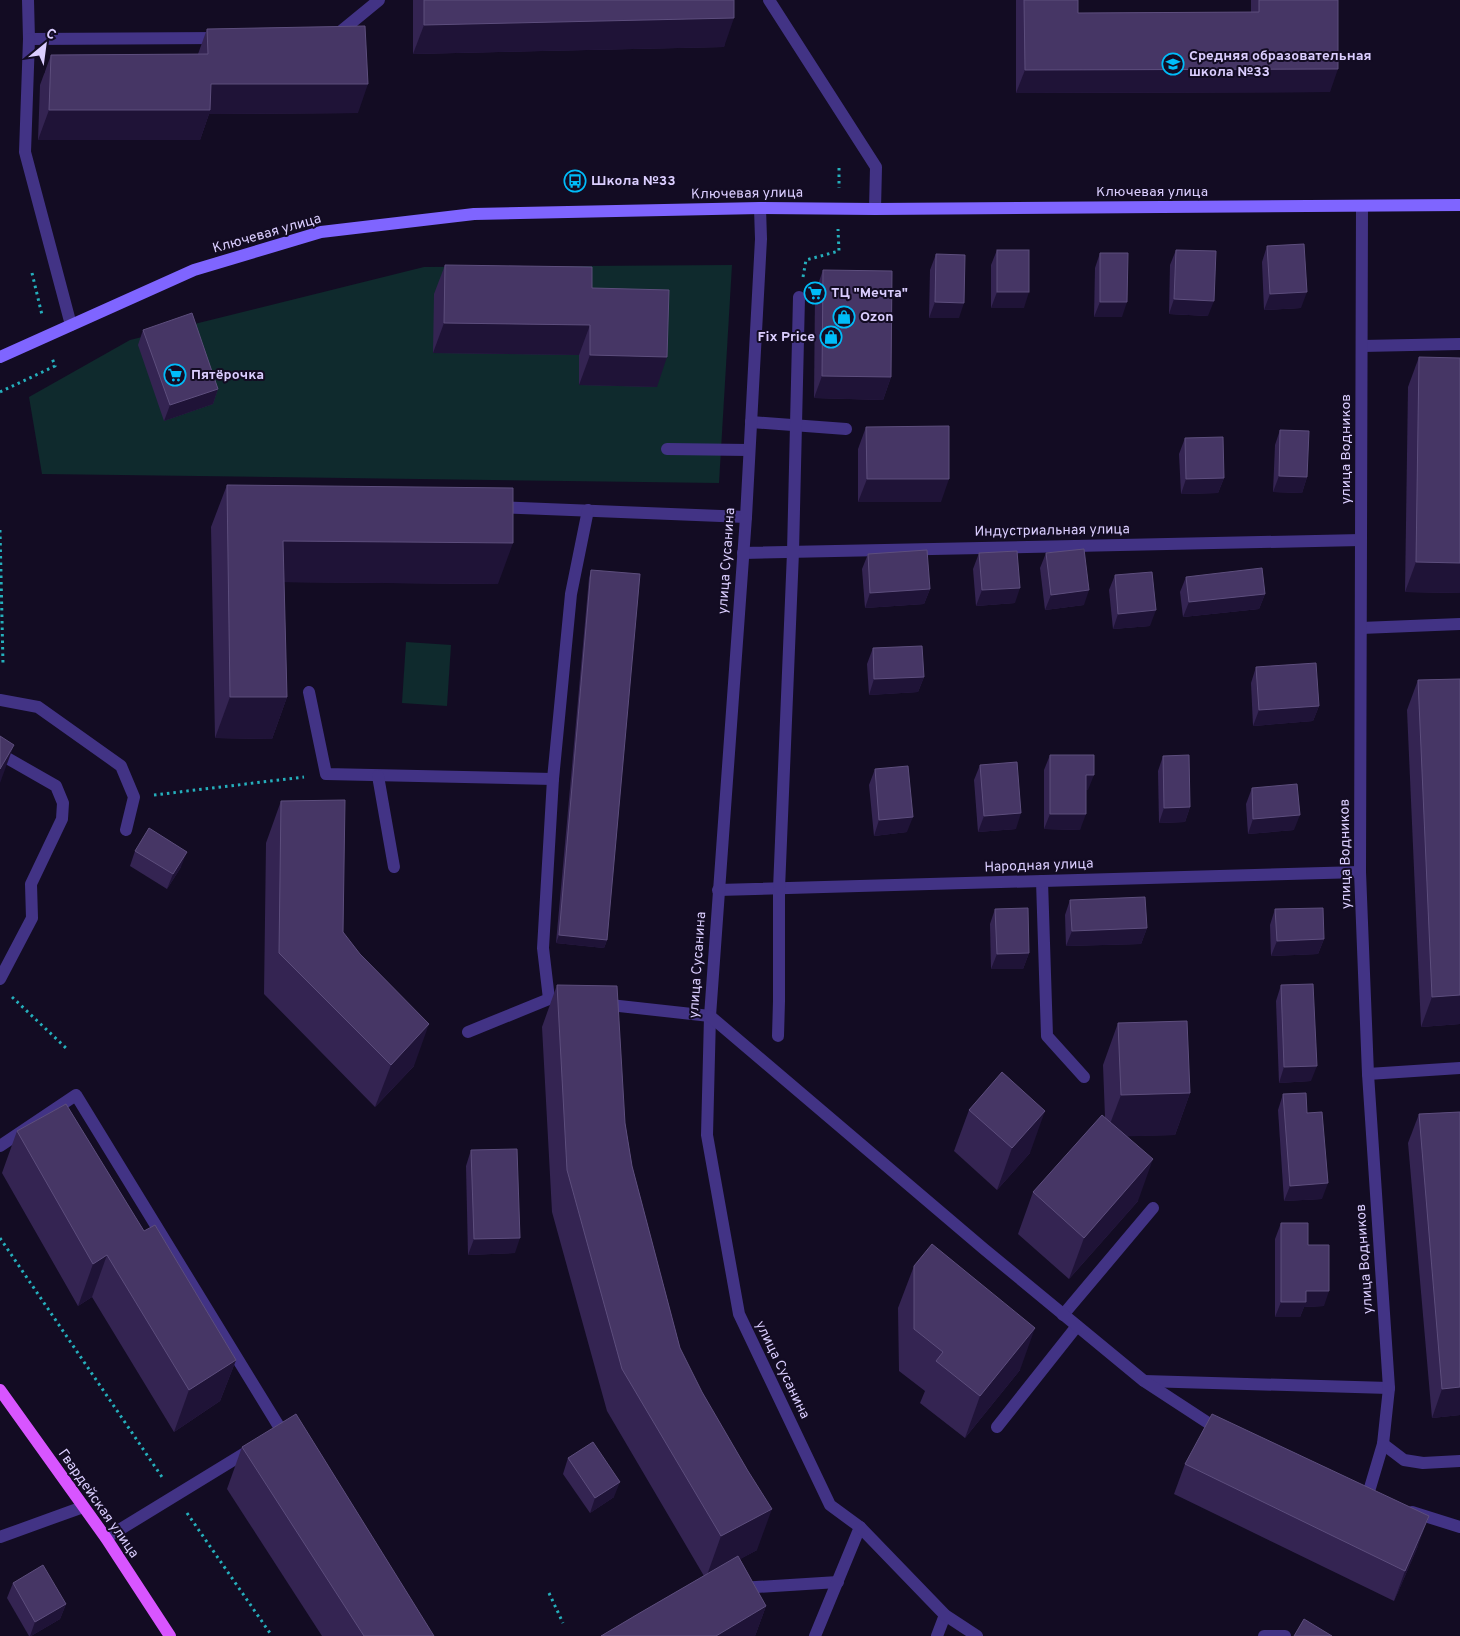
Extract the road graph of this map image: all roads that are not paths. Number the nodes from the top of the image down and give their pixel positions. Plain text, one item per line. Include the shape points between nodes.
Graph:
1 (28, 0) edge
2 (379, 0) edge
3 (769, 0) edge
4 (235, 38) edge
5 (323, 38) edge
6 (29, 39) junction
7 (1460, 205) edge
8 (1362, 206) junction
9 (760, 208) junction
10 (875, 209) junction
11 (799, 297) road end
12 (71, 325) junction
13 (1460, 344) edge
14 (1362, 346) junction
15 (0, 357) edge
16 (752, 422) junction
17 (797, 425) junction
18 (846, 429) dead end
19 (667, 449) dead end
20 (749, 450) junction
21 (481, 507) edge
22 (588, 510) junction
23 (746, 517) junction
24 (1361, 540) junction
25 (793, 552) junction
26 (743, 553) junction
27 (1460, 624) edge
28 (1361, 628) junction
29 (309, 692) dead end
30 (0, 700) edge
31 (0, 754) edge
32 (378, 776) junction
33 (554, 779) junction
34 (126, 830) dead end
35 (394, 867) dead end
36 (1360, 872) junction
37 (1042, 881) junction
38 (779, 888) junction
39 (718, 890) junction
40 (0, 979) edge
41 (587, 1003) edge
42 (710, 1016) junction
43 (468, 1032) dead end
44 (778, 1036) dead end
45 (1460, 1068) edge
46 (1368, 1074) junction
47 (1084, 1077) dead end
48 (0, 1146) edge
49 (1153, 1208) dead end
50 (1063, 1315) junction
51 (1077, 1326) junction
52 (1144, 1381) junction
53 (1390, 1388) junction
54 (0, 1390) edge
55 (997, 1427) dead end
56 (273, 1436) junction
57 (1232, 1438) edge
58 (1383, 1444) junction
59 (291, 1447) edge
60 (1460, 1460) edge
61 (1367, 1498) edge
62 (83, 1507) junction
63 (1404, 1510) edge
64 (860, 1527) junction
65 (1460, 1527) edge
66 (0, 1538) edge
67 (106, 1538) junction
68 (838, 1582) junction
69 (732, 1589) edge
70 (945, 1615) junction
71 (170, 1636) edge
72 (815, 1636) edge
73 (937, 1636) edge
74 (977, 1636) edge
75 (1264, 1636) edge
76 (1285, 1636) edge

1 - 6 street
2 - 5 street via 333,38
3 - 10 street via 876,167
4 - 6 street
6 - 12 street via 25,152
7 - 8 main road, Ключевая улица
8 - 10 main road, Ключевая улица
8 - 14 street, улица Водников
9 - 10 main road, Ключевая улица
9 - 12 main road, Ключевая улица via 474,214 322,232 194,270
9 - 16 street, улица Сусанина
11 - 17 street
12 - 15 main road, Ключевая улица
13 - 14 street
14 - 24 street, улица Водников
16 - 17 street
16 - 20 street, улица Сусанина
17 - 18 street
17 - 25 street
19 - 20 street
20 - 23 street, улица Сусанина
21 - 22 street
22 - 23 street
22 - 33 street via 571,594
23 - 26 street, улица Сусанина
24 - 25 street, Индустриальная улица
24 - 28 street, улица Водников
25 - 26 street, Индустриальная улица
25 - 38 street
26 - 39 street, улица Сусанина
27 - 28 street
28 - 36 street, улица Водников
29 - 32 street via 326,774
30 - 34 street via 38,707 121,766 134,797
31 - 40 street via 56,786 62,803 62,819 31,884 32,918
32 - 33 street
32 - 35 street
33 - 43 street via 543,948 554,999
36 - 37 street, Народная улица
36 - 46 street, улица Водников
37 - 38 street, Народная улица
37 - 47 street via 1047,1036
38 - 39 street, Народная улица
38 - 44 street
39 - 42 street, улица Сусанина
41 - 42 street
42 - 50 street
42 - 64 street, улица Сусанина via 707,1135 739,1314 830,1505
45 - 46 street
46 - 53 street, улица Водников
48 - 56 street via 76,1095
49 - 50 street
50 - 51 street
51 - 52 street
51 - 55 street
52 - 53 street
52 - 57 street
53 - 58 street, улица Водников
54 - 62 main road, Гвардейская улица
56 - 59 street
56 - 67 street
58 - 60 street via 1404,1460 1423,1463
58 - 61 street, улица Водников
62 - 66 street
62 - 67 main road, Гвардейская улица
63 - 65 street
64 - 68 street
64 - 70 street, улица Сусанина
67 - 71 main road, Гвардейская улица
68 - 69 street
68 - 72 street
70 - 73 street
70 - 74 street, улица Сусанина
75 - 76 street

